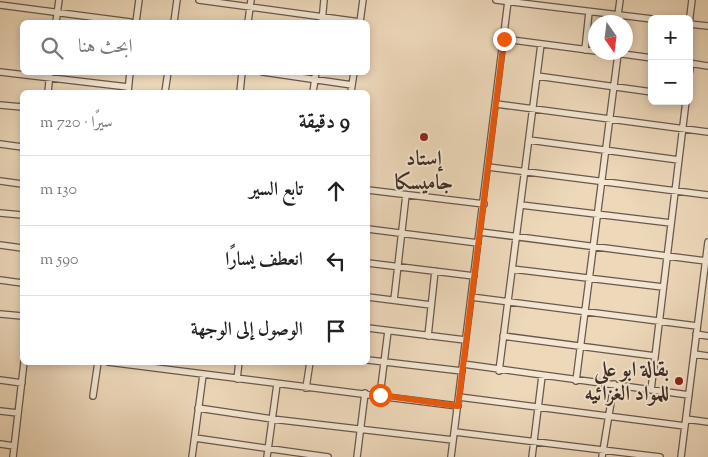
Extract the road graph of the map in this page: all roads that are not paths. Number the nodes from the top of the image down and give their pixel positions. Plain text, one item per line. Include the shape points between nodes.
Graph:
1 (59, 0) edge
2 (139, 0) edge
3 (177, 0) edge
4 (199, 0) edge
5 (324, 0) edge
6 (363, 0) edge
7 (496, 0) edge
8 (620, 0) edge
9 (692, 0) edge
10 (508, 2) junction
11 (530, 2) edge
12 (251, 3) edge
13 (0, 5) edge
14 (589, 12) junction
15 (57, 14) junction
16 (618, 15) joint
17 (690, 15) edge
18 (633, 17) edge
19 (648, 19) edge
20 (56, 20) edge
21 (112, 20) edge
22 (136, 20) edge
23 (174, 20) edge
24 (248, 20) edge
25 (322, 20) edge
26 (360, 20) edge
27 (693, 24) edge
28 (708, 26) edge
29 (504, 39) junction
30 (541, 44) junction
31 (585, 50) junction
32 (588, 50) edge
33 (633, 56) edge
34 (648, 58) edge
35 (617, 60) edge
36 (693, 64) edge
37 (708, 66) edge
38 (0, 72) edge
39 (20, 73) edge
40 (50, 75) edge
41 (130, 75) edge
42 (168, 75) edge
43 (242, 75) edge
44 (282, 75) edge
45 (316, 75) edge
46 (354, 75) edge
47 (537, 76) junction
48 (315, 80) junction
49 (352, 86) junction
50 (614, 87) junction
51 (48, 90) edge
52 (128, 90) edge
53 (166, 90) edge
54 (240, 90) edge
55 (314, 90) edge
56 (351, 90) edge
57 (648, 91) edge
58 (496, 104) junction
59 (0, 105) edge
60 (686, 105) edge
61 (20, 107) edge
62 (533, 109) junction
63 (610, 119) junction
64 (683, 129) junction
65 (708, 132) edge
66 (529, 140) junction
67 (0, 144) edge
68 (20, 147) edge
69 (606, 150) junction
70 (679, 160) junction
71 (488, 167) junction
72 (524, 172) junction
73 (0, 182) edge
74 (602, 182) junction
75 (20, 184) edge
76 (370, 190) edge
77 (675, 192) junction
78 (406, 195) junction
79 (708, 196) edge
80 (484, 204) junction
81 (521, 205) junction
82 (0, 213) edge
83 (598, 214) junction
84 (20, 216) edge
85 (671, 223) junction
86 (370, 229) edge
87 (480, 232) junction
88 (403, 234) junction
89 (516, 236) junction
90 (708, 242) edge
91 (478, 243) junction
92 (0, 245) edge
93 (594, 247) junction
94 (20, 248) edge
95 (667, 256) junction
96 (707, 257) edge
97 (370, 263) edge
98 (398, 266) junction
99 (512, 269) junction
100 (435, 271) junction
101 (474, 276) junction
102 (590, 278) junction
103 (0, 280) edge
104 (20, 283) edge
105 (663, 287) junction
106 (705, 289) edge
107 (370, 297) edge
108 (472, 297) junction
109 (394, 300) junction
110 (508, 302) junction
111 (431, 305) junction
112 (699, 310) junction
113 (585, 312) junction
114 (708, 312) edge
115 (0, 314) edge
116 (20, 316) edge
117 (659, 322) junction
118 (697, 326) junction
119 (370, 328) edge
120 (388, 331) junction
121 (696, 334) junction
122 (428, 336) junction
123 (503, 336) junction
124 (708, 336) edge
125 (466, 340) junction
126 (581, 346) junction
127 (694, 354) junction
128 (655, 356) junction
129 (708, 356) edge
130 (370, 360) edge
131 (384, 362) junction
132 (463, 364) junction
133 (24, 365) edge
134 (98, 365) edge
135 (239, 365) edge
136 (310, 365) edge
137 (155, 366) edge
138 (499, 371) junction
139 (462, 372) junction
140 (203, 375) junction
141 (542, 376) junction
142 (237, 379) junction
143 (0, 380) edge
144 (576, 380) junction
145 (22, 382) junction
146 (277, 384) junction
147 (614, 384) junction
148 (306, 388) junction
149 (651, 390) junction
150 (365, 393) junction
151 (689, 394) junction
152 (380, 395) junction
153 (93, 396) dead end
154 (459, 397) junction
155 (458, 406) junction
156 (198, 408) junction
157 (538, 408) junction
158 (0, 411) edge
159 (18, 414) junction
160 (607, 417) junction
161 (272, 419) junction
162 (686, 419) junction
163 (708, 422) edge
164 (685, 426) junction
165 (361, 428) junction
166 (454, 432) junction
167 (195, 438) junction
168 (453, 440) junction
169 (534, 442) junction
170 (0, 444) edge
171 (14, 446) junction
172 (268, 450) junction
173 (602, 454) edge
174 (13, 457) edge
175 (192, 457) edge
176 (267, 457) edge
177 (328, 457) edge
178 (357, 457) edge
179 (451, 457) edge
180 (532, 457) edge
181 (660, 457) edge
182 (681, 457) edge

1 - 15 street
2 - 22 street
3 - 23 street
4 - 12 street
5 - 25 street
6 - 26 street
7 - 10 street
8 - 16 street
9 - 17 street
10 - 11 street
10 - 29 street
11 - 14 street
12 - 24 street
12 - 25 street
13 - 15 street
14 - 16 street
14 - 31 street
15 - 20 street
15 - 21 street
18 - 19 street
27 - 28 street
29 - 30 street
29 - 58 street
30 - 31 street
30 - 47 street
31 - 32 street
33 - 34 street
35 - 50 street
36 - 37 street
38 - 39 street
40 - 51 street
40 - 52 street
41 - 52 street
42 - 53 street
43 - 54 street
44 - 48 street
45 - 48 street
46 - 49 street
47 - 50 street
47 - 62 street
48 - 49 street
48 - 55 street
49 - 56 street
50 - 57 street
50 - 63 street
58 - 62 street
58 - 71 street
59 - 61 street
60 - 64 street
62 - 63 street
62 - 66 street
63 - 64 street
63 - 69 street
64 - 65 street
64 - 70 street
66 - 69 street
66 - 72 street
67 - 68 street
69 - 70 street
69 - 74 street
70 - 77 street
71 - 72 street
71 - 80 street
72 - 74 street
72 - 81 street
73 - 75 street
74 - 77 street
74 - 83 street
76 - 78 street
77 - 79 street
77 - 85 street
78 - 80 street
78 - 88 street
80 - 87 street
81 - 83 street
81 - 89 street
82 - 84 street
83 - 85 street
83 - 93 street
85 - 95 street
86 - 88 street
87 - 89 street
87 - 91 street
88 - 91 street
88 - 98 street
89 - 93 street
89 - 99 street
90 - 96 street
91 - 101 street
92 - 94 street
93 - 95 street
93 - 102 street
95 - 96 street
95 - 105 street
96 - 106 street
97 - 98 street
98 - 100 street
98 - 109 street
99 - 102 street
99 - 110 street
100 - 101 street
100 - 111 street
101 - 108 street
102 - 105 street
102 - 113 street
103 - 104 street
105 - 117 street
106 - 112 street
107 - 109 street
108 - 110 street
108 - 125 street
109 - 111 street
110 - 113 street
110 - 123 street
111 - 122 street
112 - 114 street
112 - 118 street
113 - 117 street
113 - 126 street
115 - 116 street
117 - 118 street
117 - 128 street
118 - 121 street
119 - 120 street
120 - 122 street
120 - 131 street
121 - 124 street
121 - 127 street
122 - 125 street
123 - 126 street
123 - 138 street
125 - 132 street
126 - 128 street
126 - 144 street
127 - 129 street
127 - 151 street
128 - 149 street
130 - 131 street
131 - 139 street
131 - 152 street
132 - 138 street
132 - 139 street
133 - 145 street
134 - 153 street
135 - 142 street
136 - 148 street
137 - 140 street
138 - 141 street
139 - 154 street
140 - 142 street
140 - 156 street
141 - 144 street
141 - 157 street
142 - 146 street
143 - 145 street
144 - 147 street
145 - 159 street
146 - 148 street
146 - 161 street
147 - 149 street
147 - 160 street
148 - 150 street
149 - 151 street
150 - 152 street
150 - 165 street
151 - 162 street
152 - 155 street
154 - 155 street
154 - 157 street
155 - 166 street
156 - 161 street
156 - 167 street
157 - 160 street
157 - 169 street
158 - 159 street
159 - 171 street
160 - 164 street
160 - 173 street
161 - 165 street
161 - 172 street
162 - 163 street
162 - 164 street
164 - 182 street
165 - 168 street
165 - 178 street
166 - 168 street
166 - 169 street
167 - 172 street
167 - 175 street
168 - 179 street
169 - 173 street
169 - 180 street
170 - 171 street
171 - 174 street
172 - 176 street
172 - 177 street
173 - 181 street

